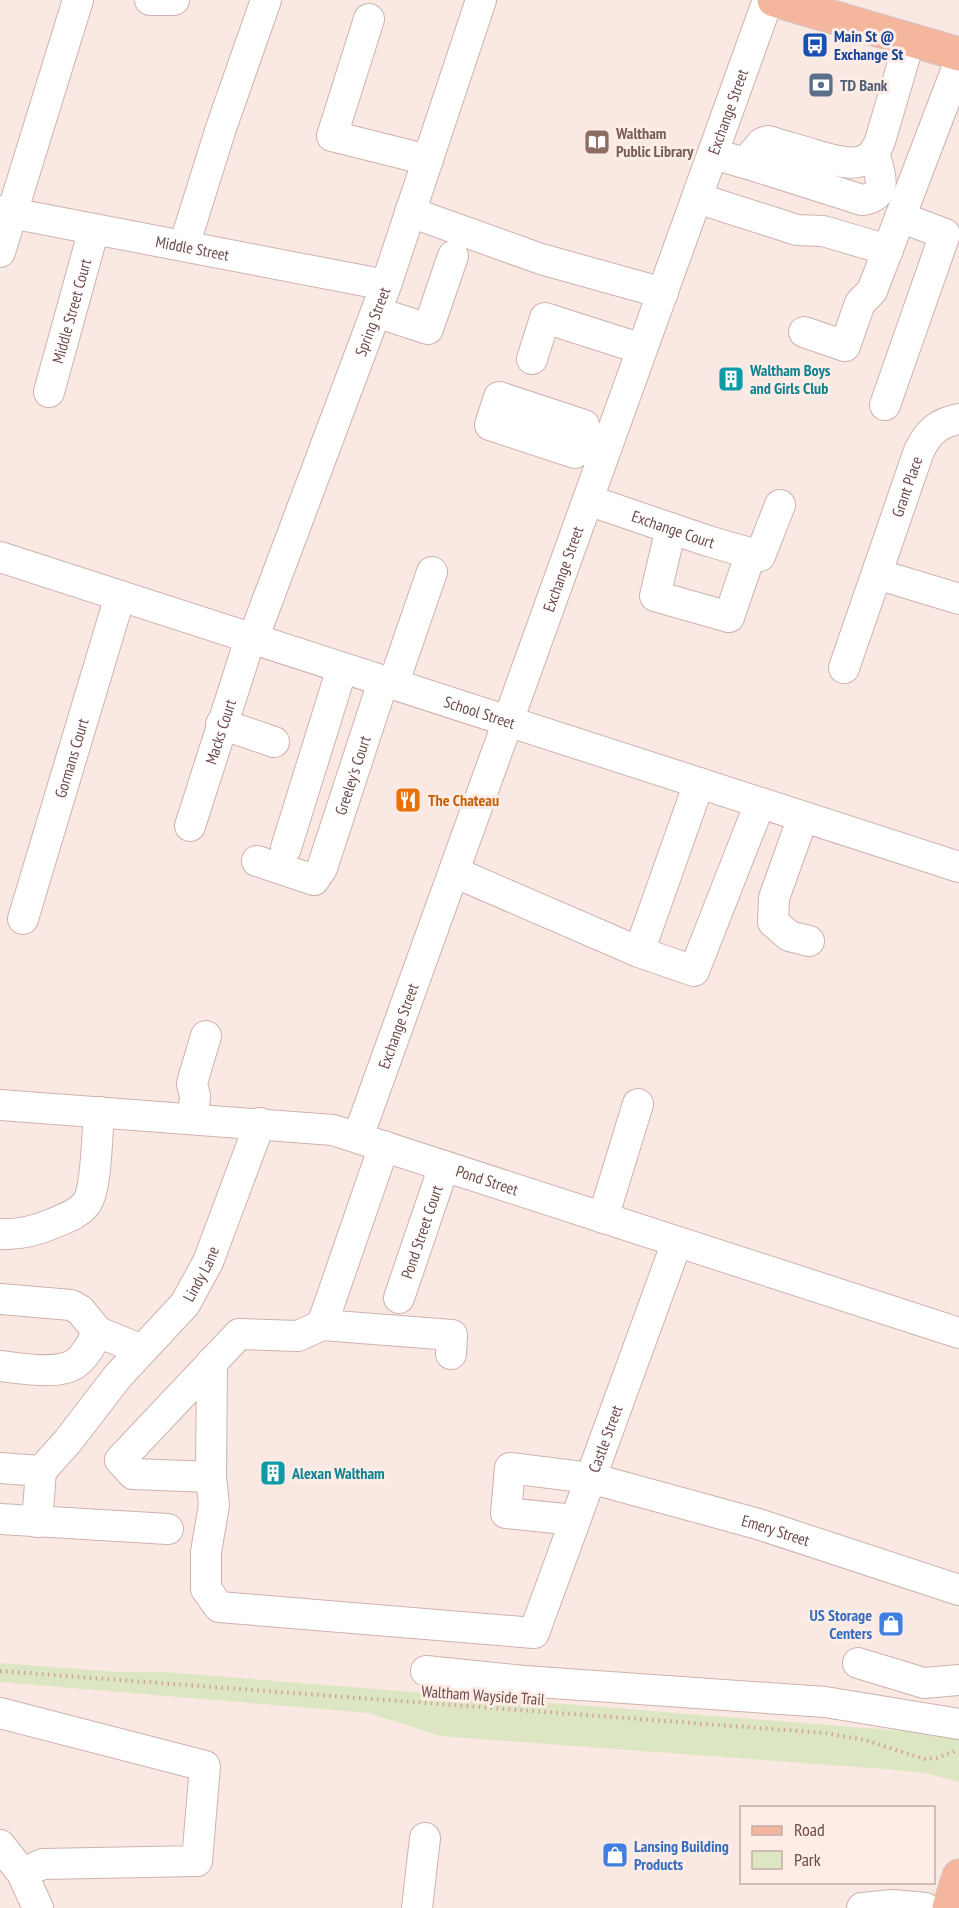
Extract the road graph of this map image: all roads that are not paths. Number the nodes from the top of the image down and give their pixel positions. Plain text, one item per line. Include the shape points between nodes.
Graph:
1 (78, 0) edge
2 (150, 0) edge
3 (174, 0) edge
4 (267, 0) edge
5 (481, 0) edge
6 (768, 0) edge
7 (774, 0) edge
8 (369, 19) dead end
9 (910, 39) junction
10 (959, 54) edge
11 (959, 63) edge
12 (713, 154) junction
13 (428, 160) junction
14 (697, 198) junction
15 (6, 212) edge
16 (410, 212) junction
17 (900, 217) junction
18 (94, 229) junction
19 (184, 246) junction
20 (888, 250) junction
21 (0, 252) edge
22 (453, 256) dead end
23 (386, 285) junction
24 (663, 293) junction
25 (375, 312) junction
26 (804, 332) dead end
27 (642, 349) junction
28 (532, 359) dead end
29 (49, 392) dead end
30 (885, 405) dead end
31 (959, 419) edge
32 (588, 500) junction
33 (780, 505) dead end
34 (671, 528) junction
35 (755, 555) junction
36 (0, 557) edge
37 (432, 572) dead end
38 (877, 574) junction
39 (120, 596) junction
40 (959, 599) edge
41 (251, 639) junction
42 (342, 668) junction
43 (843, 668) dead end
44 (388, 683) junction
45 (508, 722) junction
46 (221, 724) junction
47 (274, 742) dead end
48 (699, 783) junction
49 (760, 803) junction
50 (803, 817) junction
51 (190, 826) dead end
52 (286, 849) dead end
53 (257, 861) dead end
54 (959, 867) edge
55 (454, 872) junction
56 (23, 919) dead end
57 (809, 941) dead end
58 (639, 952) junction
59 (206, 1036) dead end
60 (638, 1104) dead end
61 (0, 1105) edge
62 (99, 1112) junction
63 (193, 1119) junction
64 (260, 1123) junction
65 (371, 1142) junction
66 (444, 1166) junction
67 (603, 1218) junction
68 (0, 1234) edge
69 (676, 1242) junction
70 (399, 1298) dead end
71 (0, 1299) edge
72 (322, 1325) junction
73 (98, 1332) junction
74 (959, 1333) edge
75 (142, 1350) junction
76 (451, 1354) dead end
77 (212, 1362) junction
78 (0, 1366) edge
79 (0, 1468) edge
80 (41, 1471) junction
81 (211, 1478) junction
82 (590, 1478) junction
83 (0, 1519) edge
84 (575, 1520) junction
85 (37, 1522) junction
86 (168, 1528) dead end
87 (959, 1590) edge
88 (858, 1663) dead end
89 (957, 1670) edge
90 (426, 1671) dead end
91 (924, 1683) junction
92 (0, 1713) edge
93 (948, 1722) edge
94 (425, 1839) dead end
95 (0, 1845) edge
96 (22, 1873) junction
97 (959, 1876) edge
98 (876, 1907) edge
99 (38, 1908) edge
100 (417, 1908) edge
101 (925, 1908) edge
102 (949, 1908) edge

1 - 15 street
2 - 3 street
4 - 19 street
5 - 13 street, Spring Street
6 - 12 street, Exchange Street
7 - 9 main road
8 - 13 street via 332,136
9 - 10 main road
9 - 12 street via 880,141 874,153 862,161 848,164 768,141 745,164
11 - 17 street
12 - 14 street, Exchange Street
13 - 16 street, Spring Street
14 - 20 street via 797,230 823,231
14 - 24 street, Exchange Street
15 - 18 street, Middle Street
15 - 21 street
16 - 23 street, Spring Street
16 - 24 street via 541,259
17 - 20 street
17 - 30 street via 945,234
18 - 19 street, Middle Street
18 - 29 street, Middle Street Court
19 - 23 street, Middle Street
20 - 26 street via 872,291 860,303 844,346
22 - 25 street via 428,330
23 - 25 street, Spring Street
24 - 27 street, Exchange Street
25 - 41 street, Spring Street
27 - 28 street via 544,318
27 - 32 street, Exchange Street via 595,437
31 - 38 street, Grant Place via 935,427 919,451
32 - 34 street, Exchange Court
32 - 45 street, Exchange Street
33 - 35 street
34 - 35 street, Exchange Court
34 - 35 street via 655,596 729,617
36 - 39 street, School Street
37 - 44 street, Greeley's Court
38 - 40 street
38 - 43 street, Grant Place
39 - 41 street, School Street
39 - 56 street, Gormans Court
41 - 42 street, School Street
41 - 46 street, Macks Court
42 - 44 street, School Street
42 - 52 street
44 - 45 street, School Street
44 - 53 street, Greeley's Court via 322,868 314,880
45 - 48 street, School Street
45 - 55 street, Exchange Street
46 - 47 street
46 - 51 street, Macks Court
48 - 49 street, School Street
48 - 58 street
49 - 50 street, School Street
49 - 58 street via 694,971
50 - 54 street, School Street
50 - 57 street via 774,898 773,922 789,936
55 - 58 street
55 - 65 street, Exchange Street
59 - 63 street via 192,1084
60 - 67 street
61 - 62 street, Pond Street
62 - 63 street, Pond Street
62 - 68 street via 93,1189 86,1205 71,1216 36,1230
63 - 64 street, Pond Street
64 - 65 street, Pond Street via 322,1128
64 - 75 street, Lindy Lane via 203,1273 185,1304
65 - 66 street, Pond Street
65 - 72 street, Exchange Street
66 - 67 street, Pond Street
66 - 70 street, Pond Street Court
67 - 69 street, Pond Street
69 - 74 street, Pond Street
69 - 82 street, Castle Street
71 - 73 street via 70,1305 80,1310
72 - 76 street via 452,1335
72 - 77 street via 298,1336 239,1334
73 - 75 street
73 - 78 street via 83,1356 70,1367 54,1370
75 - 80 street, Lindy Lane
77 - 81 street
77 - 81 street via 120,1460 134,1474
79 - 80 street
80 - 85 street
81 - 84 street, Castle Street via 214,1505 206,1552 206,1589 219,1607 534,1633
82 - 84 street, Castle Street
82 - 84 street, Emery Street via 510,1467 506,1513
82 - 87 street, Emery Street via 758,1524
83 - 85 street
85 - 86 street
88 - 91 street
89 - 91 street
90 - 93 street via 825,1702
91 - 93 street
92 - 96 street via 205,1766 197,1861 43,1864
94 - 100 street
95 - 96 street
96 - 99 street
97 - 102 main road
98 - 101 street

